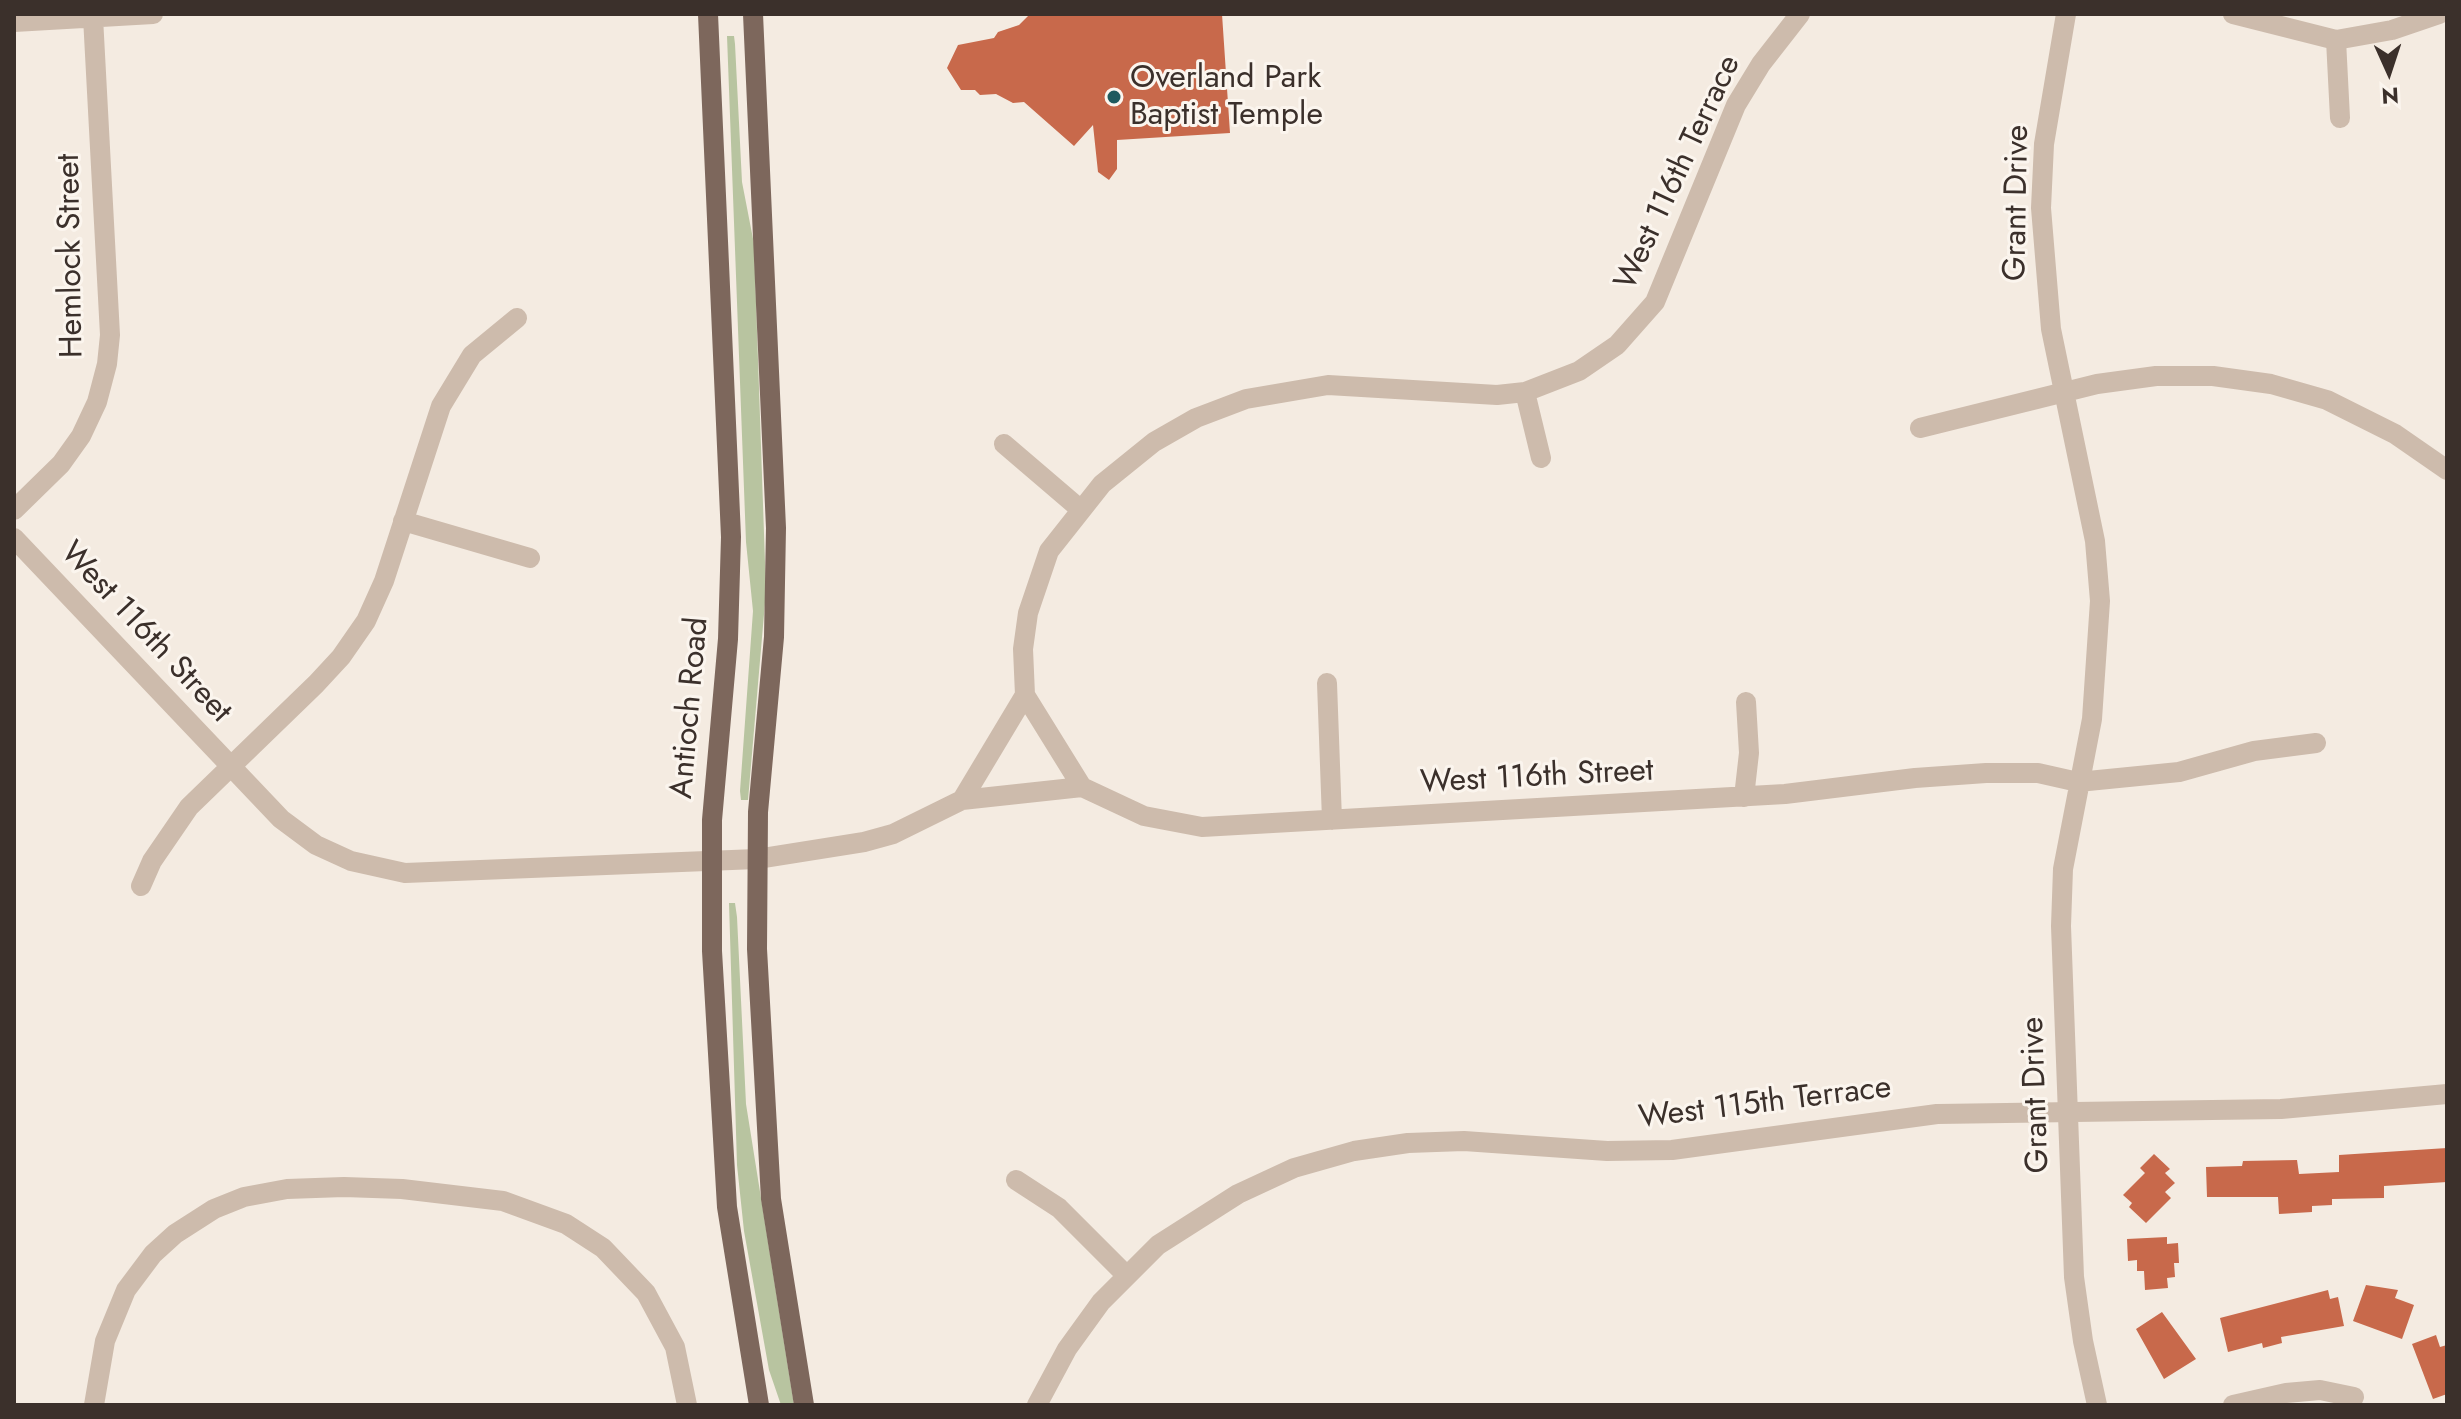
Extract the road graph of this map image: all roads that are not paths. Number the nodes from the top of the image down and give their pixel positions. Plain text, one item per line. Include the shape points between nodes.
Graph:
1 (153, 14) edge
2 (708, 14) edge
3 (753, 14) edge
4 (2066, 14) edge
5 (2233, 14) edge
6 (2439, 14) edge
7 (1797, 15) edge
8 (93, 17) junction
9 (14, 22) edge
10 (2336, 40) junction
11 (2340, 118) dead end
12 (517, 318) dead end
13 (1525, 392) junction
14 (2064, 392) junction
15 (1920, 428) dead end
16 (1004, 444) dead end
17 (1541, 458) dead end
18 (2447, 470) edge
19 (1080, 509) junction
20 (14, 510) edge
21 (403, 521) junction
22 (14, 538) edge
23 (530, 558) dead end
24 (1327, 683) dead end
25 (1025, 695) junction
26 (1746, 702) dead end
27 (2316, 743) dead end
28 (231, 769) junction
29 (2078, 782) junction
30 (1082, 787) junction
31 (1744, 797) junction
32 (962, 800) junction
33 (1332, 820) junction
34 (757, 859) junction
35 (711, 862) junction
36 (141, 886) dead end
37 (2447, 1094) edge
38 (2067, 1111) junction
39 (1016, 1180) dead end
40 (1127, 1276) junction
41 (2354, 1397) dead end
42 (94, 1405) edge
43 (687, 1405) edge
44 (759, 1405) edge
45 (804, 1405) edge
46 (1037, 1405) edge
47 (2097, 1405) edge
48 (2233, 1405) edge

1 - 8 street
2 - 35 main road, Antioch Road via 731,537
3 - 34 main road via 776,528 774,637
4 - 14 street, Grant Drive via 2046,130 2041,208 2045,285
5 - 10 street
6 - 10 street via 2392,30
7 - 13 street, West 116th Terrace via 1736,105 1667,278 1644,318 1579,371
8 - 9 street
8 - 20 street, Hemlock Street via 110,335 107,364 81,436
10 - 11 street
12 - 21 street via 472,355 456,377 429,436
13 - 17 street
13 - 19 street, West 116th Terrace via 1328,385 1246,399 1154,442
14 - 15 street
14 - 18 street via 2156,376 2271,384 2327,400 2371,421
14 - 29 street, Grant Drive via 2095,541 2100,601 2092,719
16 - 19 street
19 - 25 street, West 116th Terrace via 1049,551 1036,582 1023,649
21 - 23 street
21 - 28 street via 366,621 341,657
22 - 28 street, West 116th Street
24 - 33 street
25 - 30 street, West 116th Terrace
25 - 32 street
26 - 31 street via 1749,753
27 - 29 street via 2254,751 2179,772
28 - 35 street, West 116th Street via 300,835 369,866 405,873
28 - 36 street, West 116th Street via 189,807
29 - 31 street, West 116th Street via 2038,773 1986,773
29 - 38 street, Grant Drive via 2061,912
30 - 32 street, West 116th Street
30 - 33 street, West 116th Street via 1144,816 1178,825
31 - 33 street, West 116th Street
32 - 34 street, West 116th Street via 893,834
34 - 35 street, West 116th Street
34 - 45 main road via 771,1199
35 - 44 main road, Antioch Road via 723,1161 734,1263
37 - 38 street, West 115th Terrace via 2281,1109
38 - 40 street, West 115th Terrace via 1937,1114 1672,1150 1464,1141 1354,1151 1294,1168 1238,1194 1158,1245
38 - 47 street, Grant Drive via 2074,1277
39 - 40 street via 1059,1208
40 - 46 street, West 115th Terrace via 1067,1349
41 - 48 street via 2320,1390
42 - 43 street via 105,1341 126,1290 153,1254 214,1209 264,1193 344,1187 402,1189 525,1207 566,1224 603,1248 657,1310 678,1357

